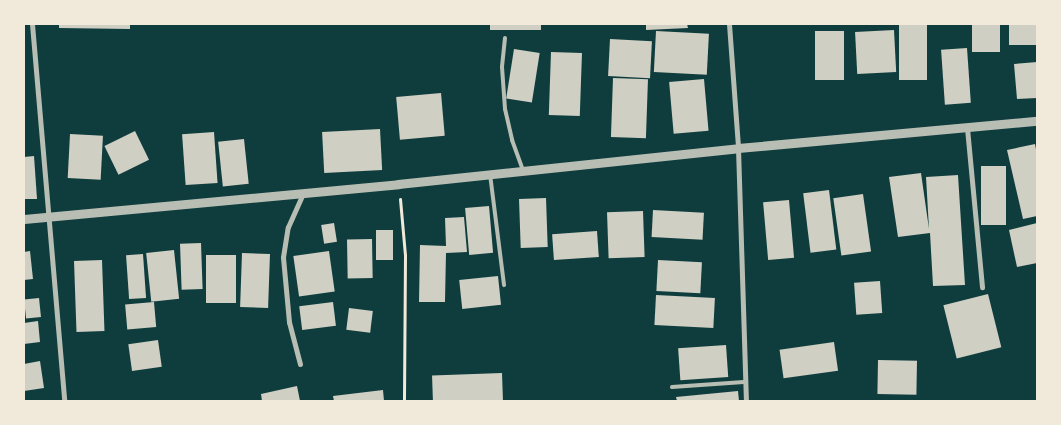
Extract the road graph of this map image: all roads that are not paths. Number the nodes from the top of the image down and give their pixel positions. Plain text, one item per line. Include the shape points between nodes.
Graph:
1 (32, 24) edge
2 (729, 24) edge
3 (24, 25) edge
4 (505, 38) dead end
5 (1037, 122) edge
6 (967, 128) junction
7 (738, 148) junction
8 (523, 170) junction
9 (490, 174) junction
10 (303, 193) junction
11 (49, 217) junction
12 (24, 219) edge
13 (504, 285) dead end
14 (982, 287) dead end
15 (300, 364) dead end
16 (744, 382) junction
17 (672, 387) dead end
18 (64, 401) edge
19 (746, 401) edge

1 - 3 street
1 - 11 street
2 - 7 street
4 - 8 lane via 502,67 505,109
5 - 6 street
6 - 7 street
6 - 14 street
7 - 8 street
7 - 16 street
8 - 9 street
9 - 10 street
9 - 13 lane
10 - 11 street
10 - 15 street via 288,228 283,257 290,322
11 - 12 street
11 - 18 street
16 - 17 lane
16 - 19 street

